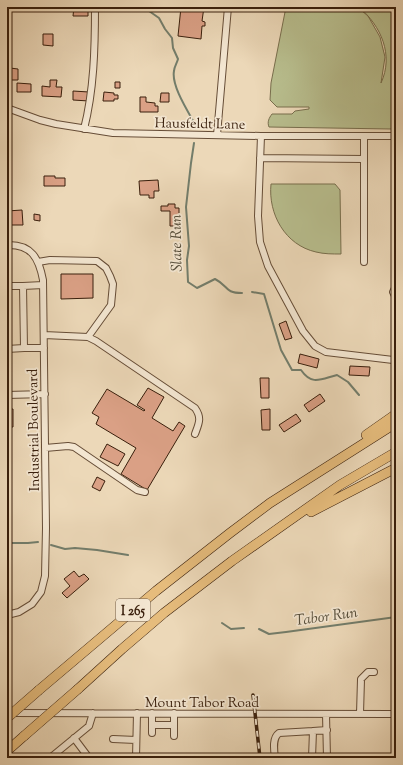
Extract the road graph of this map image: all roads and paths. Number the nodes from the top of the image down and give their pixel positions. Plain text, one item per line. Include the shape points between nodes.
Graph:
1 (95, 7) edge
2 (228, 7) edge
3 (7, 108) edge
4 (84, 129) junction
5 (217, 135) junction
6 (261, 136) junction
7 (364, 136) junction
8 (396, 136) edge
9 (260, 158) junction
10 (364, 159) junction
11 (7, 245) edge
12 (38, 262) junction
13 (364, 262) dead end
14 (43, 285) junction
15 (7, 286) edge
16 (23, 286) junction
17 (396, 286) edge
18 (396, 298) edge
19 (44, 335) junction
20 (88, 337) junction
21 (7, 348) edge
22 (24, 348) junction
23 (44, 348) junction
24 (393, 360) dead end
25 (45, 394) junction
26 (7, 395) edge
27 (396, 414) edge
28 (396, 423) edge
29 (195, 434) dead end
30 (45, 448) junction
31 (396, 452) edge
32 (396, 468) edge
33 (309, 478) junction
34 (145, 492) dead end
35 (271, 533) junction
36 (7, 615) edge
37 (374, 672) dead end
38 (7, 713) edge
39 (93, 713) junction
40 (136, 713) junction
41 (152, 713) junction
42 (174, 713) junction
43 (326, 714) junction
44 (360, 714) junction
45 (396, 714) edge
46 (7, 718) edge
47 (152, 725) junction
48 (174, 725) junction
49 (327, 730) junction
50 (313, 731) junction
51 (152, 733) dead end
52 (174, 736) dead end
53 (74, 738) junction
54 (114, 739) dead end
55 (136, 740) junction
56 (7, 751) edge
57 (50, 758) edge
58 (89, 758) edge
59 (136, 758) edge
60 (275, 758) edge
61 (312, 758) edge
62 (327, 758) edge

1 - 4 street via 90,103
2 - 5 street
3 - 4 street, Hausfeldt Lane via 40,120
4 - 5 street, Hausfeldt Lane via 128,134
5 - 6 street, Hausfeldt Lane
6 - 7 street, Hausfeldt Lane
6 - 9 street
7 - 8 street, Hausfeldt Lane
7 - 10 street
9 - 10 street
9 - 24 street via 258,224 262,250 303,331 315,346 326,352
10 - 13 street
11 - 12 street via 26,249
12 - 14 street, Industrial Boulevard
12 - 20 street via 97,261 106,268 113,284 111,305
14 - 16 street
14 - 19 street, Industrial Boulevard
15 - 16 street
16 - 22 street
17 - 18 street via 393,292
19 - 20 street
19 - 23 street, Industrial Boulevard
20 - 29 street via 195,408 200,420
21 - 22 street
22 - 23 street
23 - 25 street, Industrial Boulevard
25 - 26 street
25 - 30 street, Industrial Boulevard
27 - 33 highway
28 - 33 highway, I 265
30 - 34 street via 74,447 137,490
30 - 36 street, Industrial Boulevard via 44,584 32,604 19,612
31 - 35 highway, I 265 via 340,485
32 - 35 highway
33 - 46 highway, I 265, bridge via 270,503 156,591
35 - 56 highway, I 265, bridge via 158,618
37 - 44 street via 368,672 361,679
38 - 39 street, Mount Tabor Road
39 - 40 street, Mount Tabor Road
39 - 53 street via 89,726
40 - 41 street, Mount Tabor Road
40 - 55 street
41 - 42 street, Mount Tabor Road
41 - 47 street
42 - 43 street, Mount Tabor Road
42 - 48 street
43 - 44 street, Mount Tabor Road
43 - 49 street
44 - 45 street, Mount Tabor Road
47 - 48 street
47 - 51 street
48 - 52 street
49 - 50 street
49 - 62 street
50 - 60 street via 279,733 274,739
50 - 61 street
53 - 57 street
53 - 58 street
54 - 55 street
55 - 59 street

